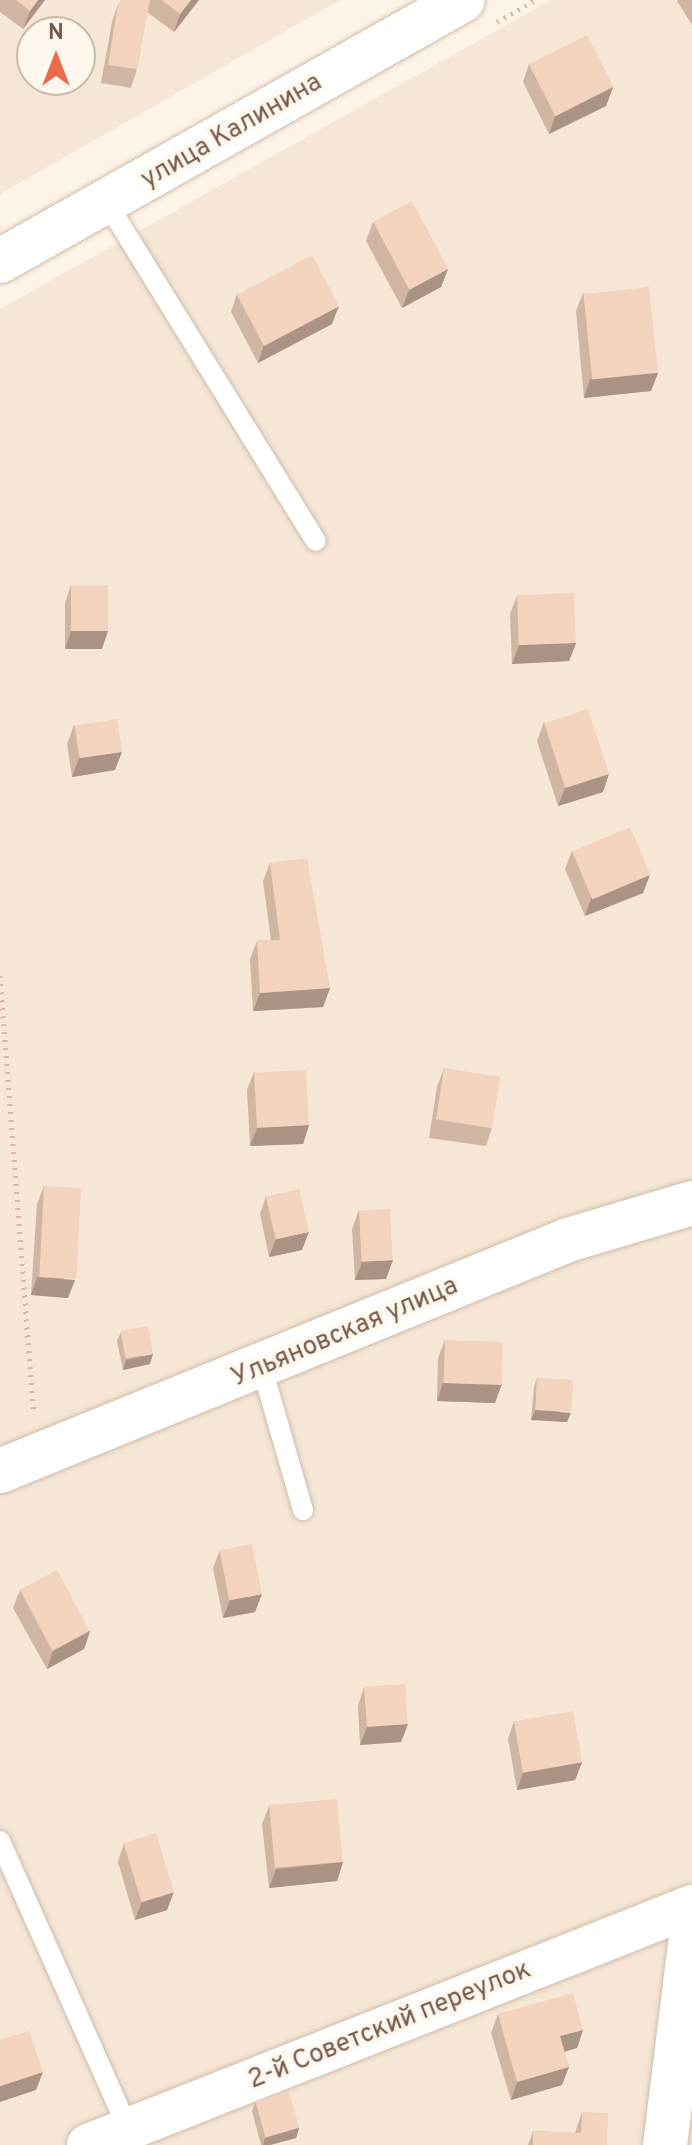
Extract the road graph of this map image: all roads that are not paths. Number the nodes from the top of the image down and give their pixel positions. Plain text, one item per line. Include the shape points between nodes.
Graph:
1 (463, 0) edge
2 (107, 203) junction
3 (0, 261) edge
4 (316, 541) dead end
5 (692, 1203) edge
6 (262, 1368) junction
7 (19, 1464) edge
8 (303, 1510) dead end
9 (0, 1841) edge
10 (692, 1906) edge
11 (692, 1927) edge
12 (128, 2129) junction
13 (676, 2137) edge
14 (88, 2145) edge

1 - 2 street, улица Калинина
2 - 3 street, улица Калинина
2 - 4 lane
5 - 6 street, Ульяновская улица via 568,1240
6 - 7 street, Ульяновская улица
6 - 8 lane
9 - 12 lane
10 - 12 street, 2-й Советский переулок
11 - 13 street
12 - 14 street, 2-й Советский переулок

